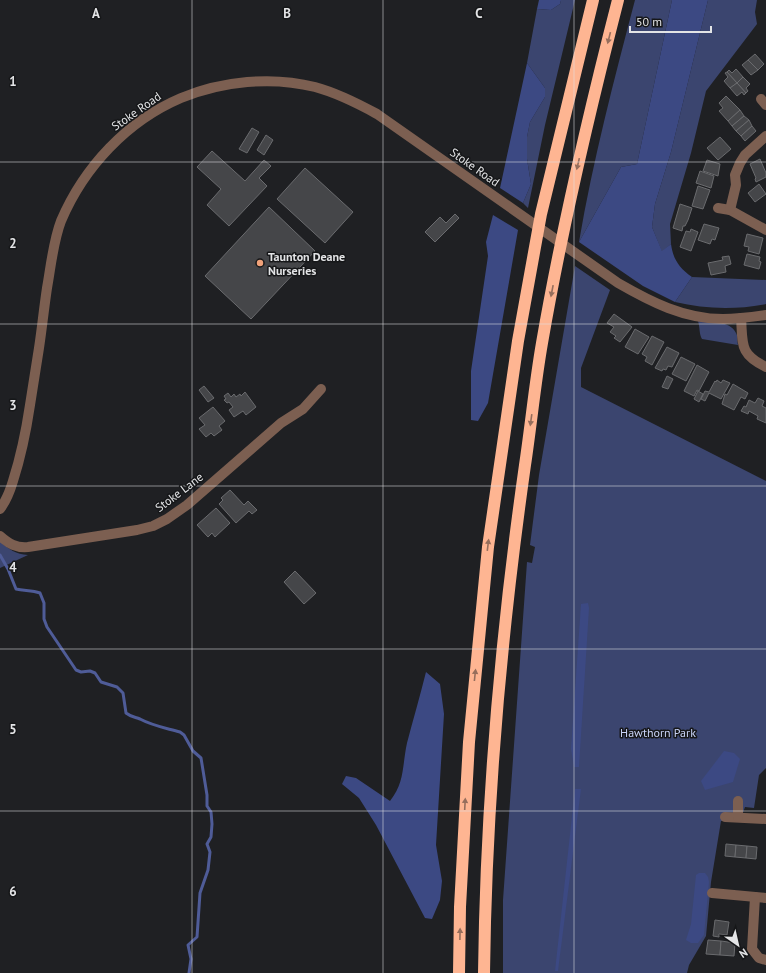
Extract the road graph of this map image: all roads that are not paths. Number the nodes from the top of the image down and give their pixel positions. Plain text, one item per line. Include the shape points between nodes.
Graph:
1 (593, 0) edge
2 (618, 0) edge
3 (766, 136) edge
4 (718, 208) dead end
5 (730, 210) junction
6 (766, 230) edge
7 (766, 315) edge
8 (742, 318) junction
9 (766, 367) edge
10 (321, 389) dead end
11 (0, 509) edge
12 (0, 536) edge
13 (738, 801) dead end
14 (725, 817) dead end
15 (738, 817) junction
16 (766, 819) edge
17 (712, 893) dead end
18 (755, 897) junction
19 (766, 898) edge
20 (766, 960) edge
21 (459, 973) edge
22 (484, 973) edge

21 -> 1 highway via 469,742 488,547 518,341 542,214
2 -> 22 highway via 565,222 542,344 513,551 494,741
3 - 5 street via 740,163
4 - 5 street
5 - 6 street
7 - 8 street
8 - 9 street via 746,353
8 - 11 street, Stoke Road via 694,316 668,309 634,292 377,114 338,95 293,83 245,82 204,89 171,102 134,125 99,158 73,197 61,223 51,266 20,460
10 - 12 street, Stoke Lane via 303,409 281,423 187,505 153,526 28,548 9,545
13 - 15 street
14 - 15 street
15 - 16 street
17 - 18 street
18 - 19 street
18 - 20 street via 752,949 759,958

